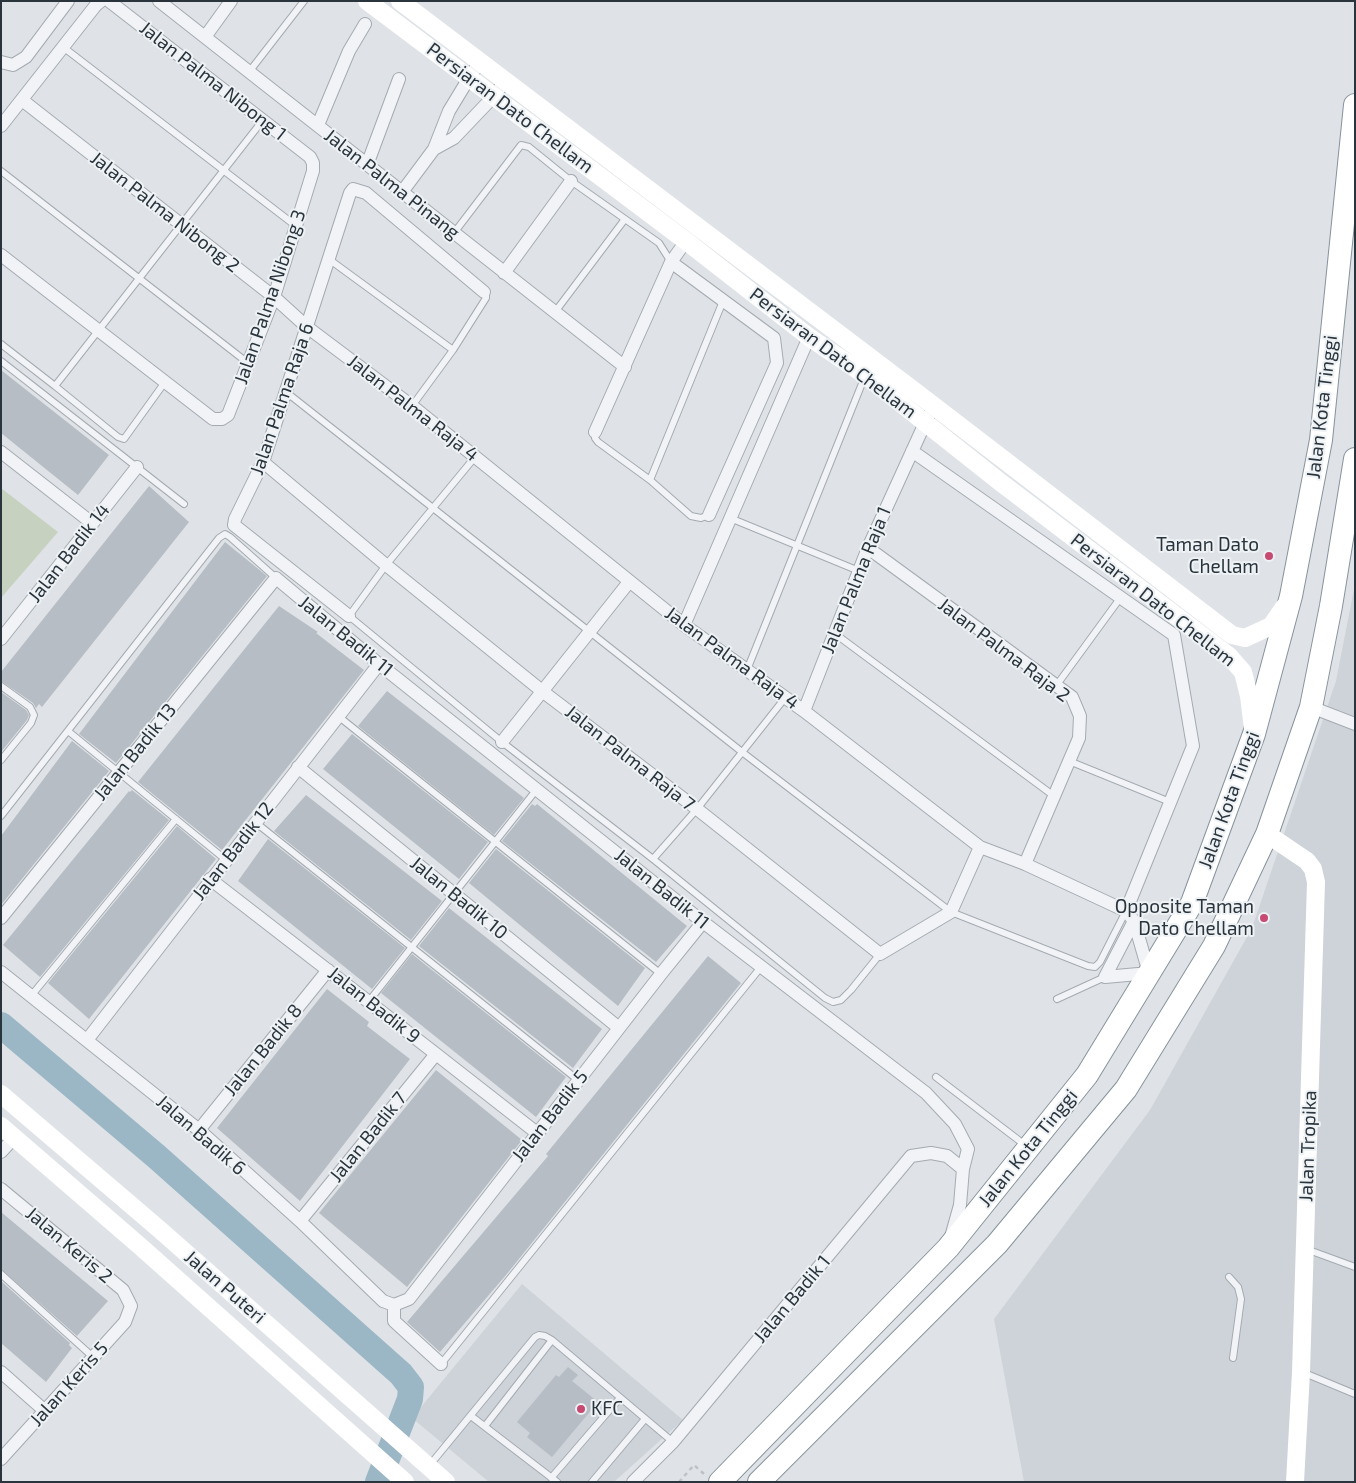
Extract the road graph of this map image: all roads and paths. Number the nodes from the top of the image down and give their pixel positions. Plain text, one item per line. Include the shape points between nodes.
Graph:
1 (68, 1) edge
2 (101, 1) edge
3 (109, 1) edge
4 (159, 1) edge
5 (231, 1) edge
6 (304, 1) edge
7 (367, 1) edge
8 (400, 1) edge
9 (365, 24) dead end
10 (205, 37) junction
11 (63, 47) junction
12 (1, 62) edge
13 (480, 62) junction
14 (249, 72) junction
15 (469, 78) junction
16 (399, 79) dead end
17 (506, 81) junction
18 (494, 96) junction
19 (22, 100) junction
20 (1355, 105) edge
21 (263, 120) junction
22 (318, 125) junction
23 (1, 126) edge
24 (434, 149) junction
25 (313, 163) joint
26 (367, 165) junction
27 (223, 170) junction
28 (1, 171) edge
29 (571, 181) junction
30 (402, 192) junction
31 (625, 219) junction
32 (181, 224) junction
33 (296, 226) junction
34 (454, 233) junction
35 (686, 240) junction
36 (1, 255) edge
37 (330, 260) junction
38 (671, 262) junction
39 (504, 272) junction
40 (139, 278) junction
41 (484, 292) joint
42 (274, 297) junction
43 (723, 301) junction
44 (555, 312) junction
45 (307, 327) junction
46 (98, 330) junction
47 (809, 337) junction
48 (1, 344) edge
49 (453, 350) junction
50 (1, 361) edge
51 (248, 363) junction
52 (625, 367) junction
53 (866, 374) junction
54 (165, 382) junction
55 (55, 386) junction
56 (286, 392) junction
57 (412, 406) junction
58 (934, 406) junction
59 (925, 422) junction
60 (595, 432) joint
61 (912, 451) junction
62 (1, 452) edge
63 (475, 457) junction
64 (263, 462) junction
65 (1354, 466) edge
66 (137, 467) junction
67 (650, 480) junction
68 (184, 504) dead end
69 (432, 508) junction
70 (709, 514) joint
71 (730, 518) junction
72 (92, 523) junction
73 (798, 545) junction
74 (868, 548) junction
75 (386, 565) junction
76 (859, 571) junction
77 (272, 582) junction
78 (629, 582) junction
79 (1291, 596) junction
80 (1121, 597) junction
81 (349, 616) junction
82 (684, 625) junction
83 (590, 632) junction
84 (834, 633) junction
85 (1, 638) edge
86 (379, 664) junction
87 (747, 670) junction
88 (1, 686) edge
89 (1056, 686) junction
90 (542, 691) junction
91 (785, 698) junction
92 (1311, 707) junction
93 (804, 711) junction
94 (338, 716) junction
95 (1355, 724) edge
96 (68, 730) junction
97 (1254, 734) junction
98 (502, 742) junction
99 (742, 752) junction
100 (1, 760) edge
101 (1069, 761) junction
102 (298, 767) junction
103 (118, 773) junction
104 (537, 789) junction
105 (1054, 796) junction
106 (1170, 802) junction
107 (696, 809) junction
108 (1, 816) edge
109 (176, 819) junction
110 (255, 822) junction
111 (1267, 834) junction
112 (495, 842) junction
113 (980, 847) junction
114 (653, 859) junction
115 (226, 860) junction
116 (1025, 864) junction
117 (210, 879) junction
118 (454, 894) junction
119 (951, 912) junction
120 (1130, 916) junction
121 (1, 918) edge
122 (703, 922) junction
123 (412, 947) junction
124 (880, 954) junction
125 (762, 967) junction
126 (328, 970) junction
127 (1, 972) edge
128 (1149, 973) junction
129 (661, 974) junction
130 (1105, 977) junction
131 (31, 996) junction
132 (1057, 999) dead end
133 (369, 1001) junction
134 (619, 1028) junction
135 (87, 1040) junction
136 (436, 1054) junction
137 (936, 1077) dead end
138 (578, 1080) junction
139 (1, 1094) edge
140 (198, 1130) junction
141 (8, 1132) edge
142 (537, 1134) junction
143 (1028, 1147) junction
144 (1, 1152) edge
145 (963, 1169) junction
146 (1, 1189) edge
147 (300, 1221) junction
148 (158, 1229) junction
149 (141, 1247) junction
150 (948, 1248) junction
151 (1305, 1248) junction
152 (1355, 1267) edge
153 (1, 1274) edge
154 (1229, 1277) dead end
155 (394, 1305) junction
156 (131, 1306) joint
157 (552, 1340) junction
158 (94, 1357) junction
159 (1233, 1358) dead end
160 (441, 1364) joint
161 (1, 1372) edge
162 (1301, 1372) junction
163 (1355, 1394) edge
164 (620, 1398) junction
165 (45, 1411) junction
166 (471, 1416) junction
167 (645, 1419) junction
168 (485, 1426) junction
169 (673, 1442) junction
170 (1, 1459) edge
171 (424, 1462) junction
172 (694, 1465) dead end
173 (403, 1480) edge
174 (554, 1480) edge
175 (681, 1481) edge
176 (446, 1482) edge
177 (592, 1482) edge
178 (633, 1482) edge
179 (720, 1482) edge
180 (758, 1482) edge
181 (1295, 1482) edge

1 - 12 street via 26,57 12,65
2 - 11 street
3 - 21 street, Jalan Palma Nibong 1
4 - 10 street, Jalan Palma Pinang
5 - 10 street
6 - 14 lane
7 - 15 street, Persiaran Dato Chellam
8 - 13 street, Persiaran Dato Chellam
9 - 22 street via 349,51
10 - 14 street, Jalan Palma Pinang
11 - 19 street
11 - 27 lane
13 - 15 street
13 - 17 street, Persiaran Dato Chellam
14 - 22 street, Jalan Palma Pinang
15 - 18 street, Persiaran Dato Chellam
15 - 24 street via 449,111
16 - 26 street
17 - 18 street
17 - 58 street, Persiaran Dato Chellam
18 - 24 street via 454,138
18 - 35 street, Persiaran Dato Chellam
19 - 23 street
19 - 32 street, Jalan Palma Nibong 2
20 - 79 highway, Jalan Kota Tinggi via 1321,440
21 - 25 street, Jalan Palma Nibong 1 via 310,157
21 - 27 lane
22 - 26 street, Jalan Palma Pinang
24 - 30 street
25 - 33 street, Jalan Palma Nibong 3 via 314,171
26 - 30 street, Jalan Palma Pinang
27 - 32 lane
27 - 33 lane
28 - 40 lane
29 - 31 lane
29 - 34 lane via 529,147 521,145
29 - 39 street
30 - 34 street, Jalan Palma Pinang
31 - 38 lane via 659,243
31 - 44 lane
32 - 40 lane
32 - 42 street, Jalan Palma Nibong 2
33 - 42 street, Jalan Palma Nibong 3
34 - 39 street, Jalan Palma Pinang
35 - 38 street
35 - 47 street, Persiaran Dato Chellam
36 - 46 street
37 - 41 street, Jalan Palma Raja 6 via 353,189 366,194
37 - 45 street, Jalan Palma Raja 6
37 - 49 lane
38 - 43 street
38 - 52 street
39 - 44 street, Jalan Palma Pinang
40 - 46 lane
40 - 51 lane
41 - 49 lane via 486,298
42 - 45 street, Jalan Palma Nibong 2
42 - 51 street, Jalan Palma Nibong 3
43 - 67 lane
43 - 70 street via 774,338 777,363
44 - 52 street, Jalan Palma Pinang
45 - 56 street, Jalan Palma Raja 6
45 - 57 street, Jalan Palma Raja 4
46 - 54 street
46 - 55 lane
47 - 53 street, Persiaran Dato Chellam
47 - 71 street
48 - 55 lane
49 - 57 lane
50 - 66 lane
51 - 54 street, Jalan Palma Nibong 3 via 228,414 222,419 213,419
52 - 60 street
53 - 59 street, Persiaran Dato Chellam
53 - 73 lane
54 - 55 lane via 124,439
56 - 64 street, Jalan Palma Raja 6
56 - 69 lane
57 - 63 street, Jalan Palma Raja 4
58 - 59 street, Jalan Palma Raja 1
58 - 79 street, Persiaran Dato Chellam via 1232,635 1245,638 1271,626
59 - 61 street, Jalan Palma Raja 1
59 - 97 street, Persiaran Dato Chellam via 1229,656 1243,672
60 - 67 lane via 598,442
61 - 74 street, Jalan Palma Raja 1
61 - 80 street
62 - 72 street
63 - 69 lane
63 - 78 street, Jalan Palma Raja 4
64 - 75 street, Jalan Palma Raja 7
64 - 81 street, Jalan Palma Raja 6 via 234,524
65 - 92 highway, Jalan Kota Tinggi
66 - 68 lane
66 - 72 street, Jalan Badik 14
67 - 70 lane via 691,516 701,518
69 - 75 lane
69 - 83 lane
71 - 73 lane
71 - 82 street
72 - 85 street, Jalan Badik 14
73 - 76 lane
73 - 87 lane
74 - 76 street, Jalan Palma Raja 1
74 - 89 street, Jalan Palma Raja 2
75 - 81 lane
75 - 90 street, Jalan Palma Raja 7
76 - 84 street, Jalan Palma Raja 1
77 - 86 street, Jalan Badik 11
77 - 96 lane via 230,537 225,534 219,538
77 - 103 street, Jalan Badik 13
78 - 82 street, Jalan Palma Raja 4
78 - 83 street
79 - 97 highway, Jalan Kota Tinggi
80 - 89 lane
80 - 106 street via 1174,636 1193,746
81 - 98 lane
82 - 87 street, Jalan Palma Raja 4
83 - 90 street
83 - 99 lane
84 - 93 street, Jalan Palma Raja 1
84 - 105 lane
86 - 94 street, Jalan Badik 12
86 - 104 street, Jalan Badik 11
87 - 91 street, Jalan Palma Raja 4
88 - 100 lane via 30,707 34,715
89 - 101 street, Jalan Palma Raja 2 via 1072,697 1080,716 1078,738
90 - 98 street
90 - 107 street, Jalan Palma Raja 7
91 - 93 street, Jalan Palma Raja 4
91 - 99 lane
92 - 95 street
92 - 111 highway, Jalan Kota Tinggi
93 - 113 street, Jalan Palma Raja 4
94 - 102 street, Jalan Badik 12
94 - 112 lane
96 - 103 lane
96 - 108 lane
97 - 128 highway, Jalan Kota Tinggi via 1192,903
98 - 114 lane
99 - 107 lane
99 - 119 lane
101 - 105 street, Jalan Palma Raja 2
101 - 106 lane
102 - 110 street, Jalan Badik 12
102 - 118 street, Jalan Badik 10
103 - 109 lane
103 - 121 street, Jalan Badik 13
104 - 112 lane
104 - 122 street, Jalan Badik 11
105 - 116 street, Jalan Palma Raja 2
106 - 120 street
107 - 114 lane
107 - 124 street, Jalan Palma Raja 7
109 - 115 lane
109 - 131 lane
110 - 115 street, Jalan Badik 12
110 - 123 lane
111 - 151 street, Jalan Tropika via 1307,861 1316,882
111 - 180 highway, Jalan Kota Tinggi via 1214,946 1126,1089 997,1244
112 - 118 lane
112 - 129 lane
113 - 116 street, Jalan Palma Raja 4
113 - 119 street
114 - 124 lane via 833,1002 841,1000 851,990
115 - 117 street, Jalan Badik 12
116 - 120 street, Jalan Palma Raja 4
117 - 126 street, Jalan Badik 9
117 - 135 street, Jalan Badik 12
118 - 123 lane
118 - 134 street, Jalan Badik 10
119 - 120 lane via 1095,967
119 - 124 street
120 - 128 street
120 - 130 street
122 - 125 street, Jalan Badik 11
122 - 129 street, Jalan Badik 5
123 - 133 lane
123 - 138 lane
125 - 145 street, Jalan Badik 11 via 926,1093 960,1132 968,1149
125 - 160 lane
126 - 133 street, Jalan Badik 9
126 - 140 street, Jalan Badik 8
127 - 131 street, Jalan Badik 6
128 - 130 street
128 - 143 highway, Jalan Kota Tinggi via 1087,1075
129 - 134 street, Jalan Badik 5
130 - 132 lane
131 - 135 street, Jalan Badik 6
133 - 136 street, Jalan Badik 9
134 - 138 street, Jalan Badik 5
135 - 140 street, Jalan Badik 6
136 - 142 street, Jalan Badik 9
136 - 147 street, Jalan Badik 7
137 - 143 lane
138 - 142 street, Jalan Badik 5
139 - 148 street, Jalan Puteri
140 - 147 street, Jalan Badik 6
141 - 144 street
141 - 149 street, Jalan Puteri
142 - 155 street, Jalan Badik 5 via 409,1299
143 - 150 highway, Jalan Kota Tinggi
145 - 150 street, Jalan Badik 11 via 960,1205
145 - 169 street, Jalan Badik 1 via 947,1156 931,1153 911,1156
146 - 156 street, Jalan Keris 2 via 123,1290
147 - 155 street, Jalan Badik 6 via 383,1301
148 - 149 street
148 - 171 street, Jalan Puteri
149 - 173 street, Jalan Puteri
150 - 179 highway, Jalan Kota Tinggi
151 - 152 lane
151 - 162 street, Jalan Tropika
153 - 158 lane
154 - 159 lane via 1238,1287 1241,1299
155 - 160 street via 394,1321
156 - 158 street, Jalan Keris 5 via 125,1322
157 - 164 lane
157 - 166 lane via 545,1336 535,1337
157 - 168 lane
158 - 165 street, Jalan Keris 5
161 - 165 street
162 - 163 lane
162 - 181 street, Jalan Tropika
164 - 167 lane
164 - 174 lane
165 - 170 street, Jalan Keris 5
166 - 168 lane
166 - 171 lane
167 - 169 lane
167 - 177 lane
168 - 174 lane
169 - 178 street, Jalan Badik 1
171 - 176 street, Jalan Puteri
172 - 175 path

